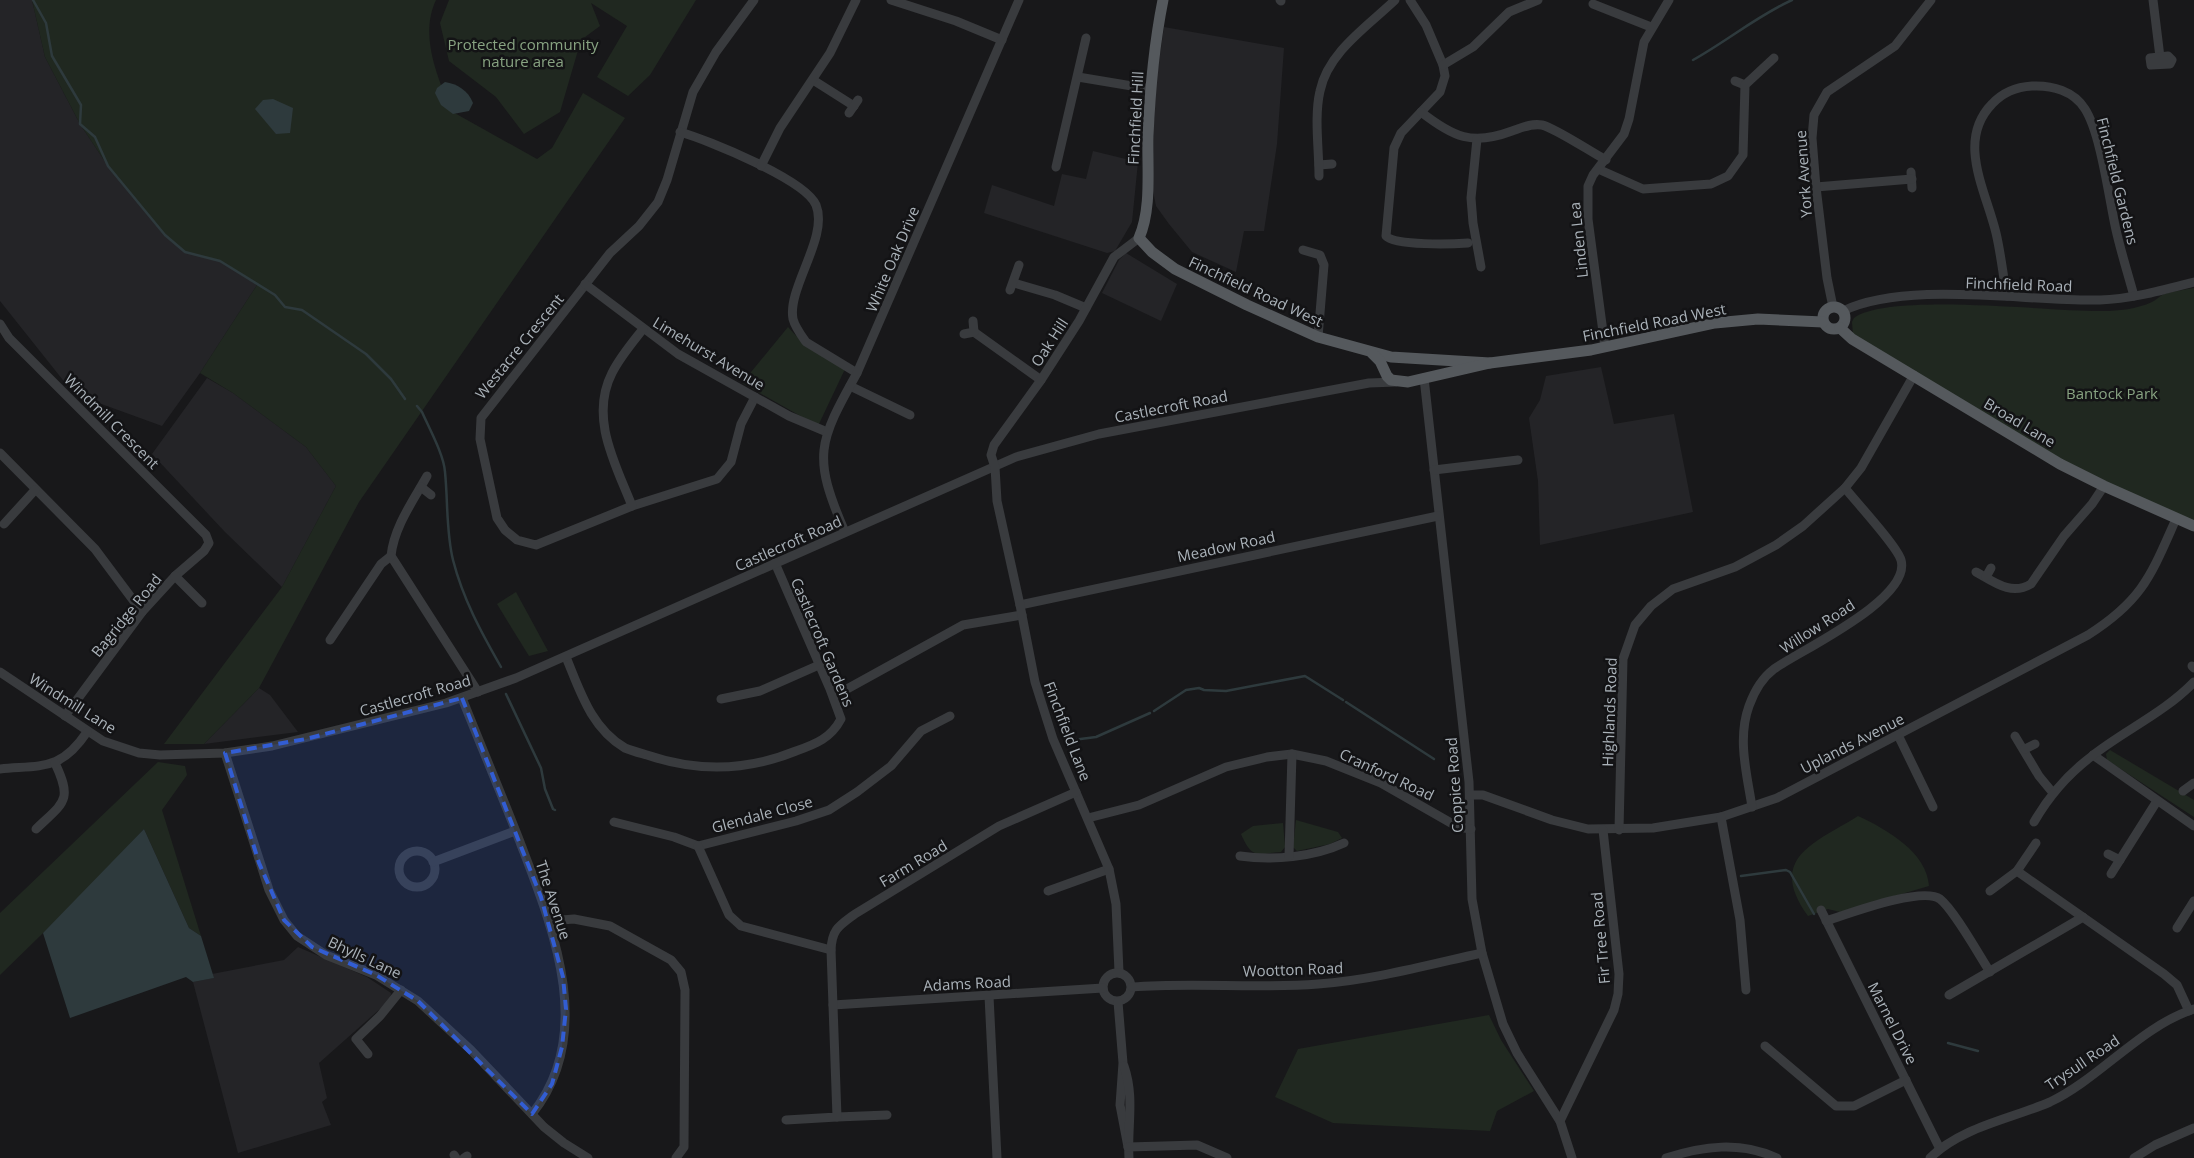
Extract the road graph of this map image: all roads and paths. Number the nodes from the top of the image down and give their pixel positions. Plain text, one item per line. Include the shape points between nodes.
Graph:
1 (754, 0) edge
2 (856, 0) edge
3 (890, 0) edge
4 (1019, 0) edge
5 (1163, 0) edge
6 (1395, 0) edge
7 (1410, 0) edge
8 (1538, 0) edge
9 (1669, 0) edge
10 (1931, 0) edge
11 (2153, 0) edge
12 (1592, 4) dead end
13 (1651, 27) junction
14 (1086, 38) dead end
15 (1002, 40) junction
16 (2160, 56) dead end
17 (1774, 58) dead end
18 (1443, 65) junction
19 (1078, 77) junction
20 (813, 80) junction
21 (1735, 81) dead end
22 (1745, 86) junction
23 (1150, 89) junction
24 (854, 106) dead end
25 (1421, 112) junction
26 (680, 132) junction
27 (1477, 139) junction
28 (1606, 160) junction
29 (1332, 164) dead end
30 (1319, 165) junction
31 (761, 166) junction
32 (1056, 167) dead end
33 (1598, 169) junction
34 (1319, 176) dead end
35 (1912, 180) dead end
36 (1816, 187) junction
37 (1140, 238) junction
38 (1468, 243) dead end
39 (1303, 250) dead end
40 (1019, 265) dead end
41 (1481, 267) dead end
42 (2194, 282) edge
43 (585, 284) junction
44 (2007, 296) junction
45 (2134, 296) junction
46 (1832, 307) junction
47 (1086, 308) junction
48 (1844, 312) junction
49 (973, 321) dead end
50 (1823, 322) junction
51 (0, 324) edge
52 (1840, 328) junction
53 (643, 329) junction
54 (974, 332) junction
55 (964, 334) dead end
56 (1318, 337) junction
57 (1605, 347) junction
58 (1370, 352) junction
59 (1391, 357) junction
60 (1418, 358) junction
61 (1490, 363) junction
62 (1383, 368) junction
63 (857, 373) junction
64 (1914, 375) junction
65 (1041, 380) junction
66 (1419, 380) junction
67 (1399, 382) junction
68 (1370, 383) junction
69 (850, 386) junction
70 (755, 397) junction
71 (910, 416) dead end
72 (827, 432) junction
73 (0, 453) edge
74 (1518, 460) dead end
75 (995, 467) junction
76 (1434, 470) junction
77 (427, 476) dead end
78 (2104, 486) junction
79 (421, 487) junction
80 (1845, 488) junction
81 (35, 490) junction
82 (431, 495) dead end
83 (632, 506) junction
84 (1438, 516) junction
85 (2176, 519) junction
86 (4, 524) dead end
87 (2194, 526) edge
88 (845, 532) junction
89 (206, 535) joint
90 (390, 556) junction
91 (775, 564) junction
92 (1991, 568) dead end
93 (1976, 572) dead end
94 (175, 576) junction
95 (1986, 577) junction
96 (202, 603) dead end
97 (1020, 605) junction
98 (142, 612) junction
99 (1022, 615) junction
100 (330, 640) dead end
101 (566, 657) junction
102 (819, 665) junction
103 (0, 672) edge
104 (2194, 682) edge
105 (847, 689) dead end
106 (478, 692) junction
107 (462, 698) junction
108 (721, 699) dead end
109 (65, 716) junction
110 (950, 716) dead end
111 (87, 732) junction
112 (1898, 735) junction
113 (2015, 736) dead end
114 (2035, 744) dead end
115 (2025, 749) junction
116 (225, 753) junction
117 (1292, 754) junction
118 (2093, 755) junction
119 (55, 763) junction
120 (0, 769) edge
121 (2194, 783) edge
122 (2183, 791) dead end
123 (1076, 792) junction
124 (2053, 793) junction
125 (1470, 795) junction
126 (2157, 801) junction
127 (1934, 806) dead end
128 (1752, 807) junction
129 (1720, 817) junction
130 (1088, 818) junction
131 (614, 822) dead end
132 (2034, 822) dead end
133 (2194, 826) edge
134 (36, 829) dead end
135 (1471, 829) junction
136 (515, 830) junction
137 (1603, 830) junction
138 (1619, 830) junction
139 (1344, 843) dead end
140 (2036, 843) dead end
141 (698, 846) junction
142 (2108, 854) dead end
143 (1240, 856) dead end
144 (1289, 856) junction
145 (2120, 860) junction
146 (433, 862) junction
147 (1109, 869) junction
148 (2017, 871) junction
149 (2111, 874) dead end
150 (1048, 891) dead end
151 (1990, 891) dead end
152 (2194, 901) edge
153 (1821, 910) dead end
154 (2083, 917) junction
155 (549, 921) junction
156 (1826, 921) junction
157 (2178, 928) dead end
158 (831, 950) junction
159 (1482, 953) junction
160 (1119, 972) junction
161 (1990, 972) junction
162 (1132, 986) junction
163 (1103, 988) junction
164 (401, 990) junction
165 (1746, 990) dead end
166 (989, 996) junction
167 (1950, 996) dead end
168 (1118, 1002) junction
169 (832, 1005) junction
170 (2191, 1010) edge
171 (1766, 1046) dead end
172 (368, 1054) dead end
173 (1906, 1080) junction
174 (532, 1114) junction
175 (887, 1116) dead end
176 (837, 1117) junction
177 (786, 1120) dead end
178 (1560, 1121) junction
179 (2194, 1128) edge
180 (1128, 1147) junction
181 (1940, 1149) junction
182 (588, 1158) edge
183 (676, 1158) edge
184 (997, 1158) edge
185 (1129, 1158) edge
186 (1227, 1158) edge
187 (1572, 1158) edge
188 (1666, 1158) edge
189 (1777, 1158) edge
190 (1930, 1158) edge
191 (2134, 1158) edge

1 - 26 street, Westacre Crescent via 716,52 693,92
2 - 20 street
3 - 15 street via 968,25
4 - 15 street, White Oak Drive
5 - 23 main road, Finchfield Hill
6 - 30 street via 1343,49 1325,75 1318,101
7 - 18 street via 1426,25
8 - 18 street via 1509,12 1474,47
9 - 13 street, Linden Lea
10 - 36 street, York Avenue via 1889,52 1822,98 1813,120
11 - 16 street
12 - 13 street
13 - 28 street, Linden Lea via 1641,55 1628,126
14 - 19 street
15 - 63 street, White Oak Drive
17 - 22 street
18 - 25 street via 1443,87
19 - 23 street
19 - 32 street
20 - 24 street
20 - 31 street via 780,128
21 - 22 street
22 - 33 street via 1743,155 1728,176 1711,184 1643,189
23 - 37 main road, Finchfield Hill via 1146,201
25 - 27 street via 1450,134
25 - 38 street via 1401,132 1394,148 1386,236 1392,240
26 - 31 street via 716,144
26 - 43 street, Westacre Crescent via 658,202
27 - 28 street via 1490,139 1528,125 1543,125
27 - 41 street via 1471,198 1472,223
28 - 33 street, Linden Lea
29 - 30 street
30 - 34 street
31 - 63 street via 808,192 820,217 795,301 793,318 796,326 806,342
33 - 57 street, Linden Lea via 1589,181 1587,201
35 - 36 street
36 - 46 street, York Avenue
37 - 47 street, Oak Hill via 1114,257
37 - 56 main road, Finchfield Road West via 1152,252 1175,269
39 - 56 street via 1320,255 1324,265
40 - 47 street via 1012,287 1055,295
42 - 45 street, Finchfield Road
43 - 53 street, Limehurst Avenue
43 - 83 street, Westacre Crescent via 485,410 481,418 480,439 497,518 517,540 536,545
44 - 45 street, Finchfield Road via 2100,300
44 - 45 street, Finchfield Gardens via 1996,234 1977,170 1974,140 1981,117 1999,96 2019,87 2031,86 2068,93 2079,100 2087,112
44 - 48 street, Finchfield Road via 1906,297 1868,302
46 - 48 main road
46 - 50 main road via 1824,312
47 - 65 street, Oak Hill
48 - 52 main road via 1846,318
49 - 54 street
50 - 52 main road via 1830,329
50 - 57 main road, Finchfield Road West via 1768,319 1715,323
51 - 89 street, Windmill Crescent via 9,338
52 - 64 main road, Broad Lane via 1852,339
53 - 70 street, Limehurst Avenue via 678,354
53 - 83 street via 612,373 603,410 607,439
54 - 55 street
54 - 65 street
56 - 58 main road, Finchfield Road West
57 - 61 main road, Finchfield Road West
58 - 59 main road, Finchfield Road West
58 - 62 main road
59 - 60 main road, Finchfield Road West
59 - 62 main road
60 - 61 main road, Finchfield Road West
60 - 66 main road via 1427,369
61 - 66 main road, Finchfield Road West
62 - 67 main road via 1391,380
62 - 68 street
63 - 69 street, White Oak Drive
64 - 78 main road, Broad Lane via 2043,454
64 - 80 street, Highlands Road via 1874,448
65 - 75 street, Oak Hill via 994,445
66 - 67 main road, Finchfield Road West
66 - 76 street, Coppice Road via 1425,390
67 - 68 street
68 - 75 street, Castlecroft Road via 1099,434 1040,449
69 - 71 street
69 - 72 street, White Oak Drive
70 - 72 street, Limehurst Avenue
70 - 83 street, Westacre Crescent via 741,424 731,462 717,479
72 - 88 street, White Oak Drive via 824,472
73 - 81 street
74 - 76 street
75 - 88 street, Castlecroft Road
75 - 97 street, Finchfield Lane via 997,501
76 - 84 street, Coppice Road
77 - 79 street
78 - 85 main road, Broad Lane
78 - 95 street via 2031,584 2025,588 2008,589
79 - 82 street
79 - 90 street via 392,543
80 - 128 street, Willow Road via 1898,554 1901,572 1888,594 1848,624 1774,669 1760,683 1749,706 1743,734
80 - 138 street, Highlands Road via 1776,545 1735,567 1673,589 1651,606 1635,625 1623,659
81 - 86 street
81 - 98 street via 95,549
84 - 97 street, Meadow Road
84 - 125 street, Coppice Road
85 - 87 main road, Broad Lane
85 - 112 street, Uplands Avenue via 2146,582 2115,617
88 - 91 street, Castlecroft Road
89 - 94 street, Bagridge Road via 209,543 204,551
90 - 100 street via 339,634
90 - 106 street
91 - 101 street, Castlecroft Road
91 - 102 street, Castlecroft Gardens
92 - 95 street
93 - 95 street
94 - 96 street
94 - 98 street, Bagridge Road
97 - 99 street, Finchfield Lane
98 - 109 street, Bagridge Road
99 - 105 street via 963,626
99 - 123 street, Finchfield Lane via 1045,716
101 - 102 street, Castlecroft Gardens via 590,715 607,733 626,748 663,761 699,767 735,768 770,762 828,737 841,719
101 - 106 street, Castlecroft Road
102 - 108 street via 760,691
103 - 109 street, Windmill Lane
104 - 118 street via 2160,711
106 - 107 street, Castlecroft Road
107 - 116 street, Castlecroft Road via 306,738
107 - 136 street, The Avenue
109 - 111 street, Windmill Lane
110 - 141 street, Glendale Close via 924,728 880,776 829,810
111 - 116 street, Windmill Lane via 124,749 160,755
111 - 119 street via 70,753
112 - 127 street
112 - 128 street, Uplands Avenue via 1785,794
113 - 115 street
114 - 115 street
115 - 124 street
116 - 164 street, Bhylls Lane via 259,863 284,920 297,936 319,951 376,974
117 - 130 street, Cranford Road via 1226,766 1140,805
117 - 135 street, Cranford Road via 1326,761 1381,783 1458,827
117 - 144 street
118 - 124 street
118 - 126 street
119 - 120 street
119 - 134 street via 64,782 65,798
121 - 122 street
123 - 130 street, Finchfield Lane
123 - 158 street, Farm Road via 999,826 855,914 835,930 831,937
124 - 132 street
125 - 135 street, Coppice Road
125 - 137 street, Uplands Avenue via 1483,795 1572,826
126 - 133 street
126 - 145 street
128 - 129 street, Uplands Avenue
129 - 138 street, Uplands Avenue
129 - 165 street via 1739,911
130 - 147 street, Finchfield Lane
131 - 141 street, Glendale Close
135 - 159 street, Coppice Road via 1472,899
136 - 146 street
136 - 155 street, The Avenue
137 - 138 street, Uplands Avenue
137 - 178 street, Fir Tree Road via 1618,994 1614,1010
139 - 144 street
140 - 148 street
141 - 158 street, Glendale Close via 729,915 741,926
142 - 145 street
143 - 144 street via 1256,859
145 - 149 street
146 - 146 street via 431,879 422,886 406,883 400,874 400,862 408,853 426,853
147 - 150 street
147 - 160 street, Finchfield Lane via 1116,904
148 - 151 street
148 - 154 street
152 - 157 street
153 - 156 street, Marnel Drive
154 - 161 street
154 - 170 street via 2178,985
155 - 174 street, The Avenue via 563,976 565,1027 552,1084
155 - 183 street via 574,919 610,926 671,960 681,972 684,990 684,1147
156 - 161 street via 1910,897 1931,895 1945,904
156 - 173 street, Marnel Drive
158 - 169 street, Farm Road
159 - 162 street, Wootton Road via 1339,982 1287,986
159 - 178 street, Coppice Road via 1503,1024 1517,1053
160 - 162 street via 1128,977
160 - 163 street via 1107,977
161 - 167 street
162 - 168 street via 1128,996
163 - 166 street, Adams Road
163 - 168 street via 1106,996
164 - 172 street via 356,1039
164 - 174 street, Bhylls Lane via 440,1020
166 - 169 street, Adams Road
166 - 184 street
168 - 180 street via 1123,1063 1129,1079 1131,1102
169 - 176 street, Farm Road
170 - 181 street, Trysull Road via 2135,1043 2064,1094 1957,1138
171 - 173 street via 1836,1106 1854,1106
173 - 181 street, Marnel Drive
174 - 182 street, Bhylls Lane via 553,1136
175 - 176 street
176 - 177 street
178 - 187 street, Coppice Road
179 - 191 street
180 - 185 street
180 - 186 street via 1197,1145
181 - 190 street, Trysull Road
188 - 189 street via 1696,1148 1717,1146

